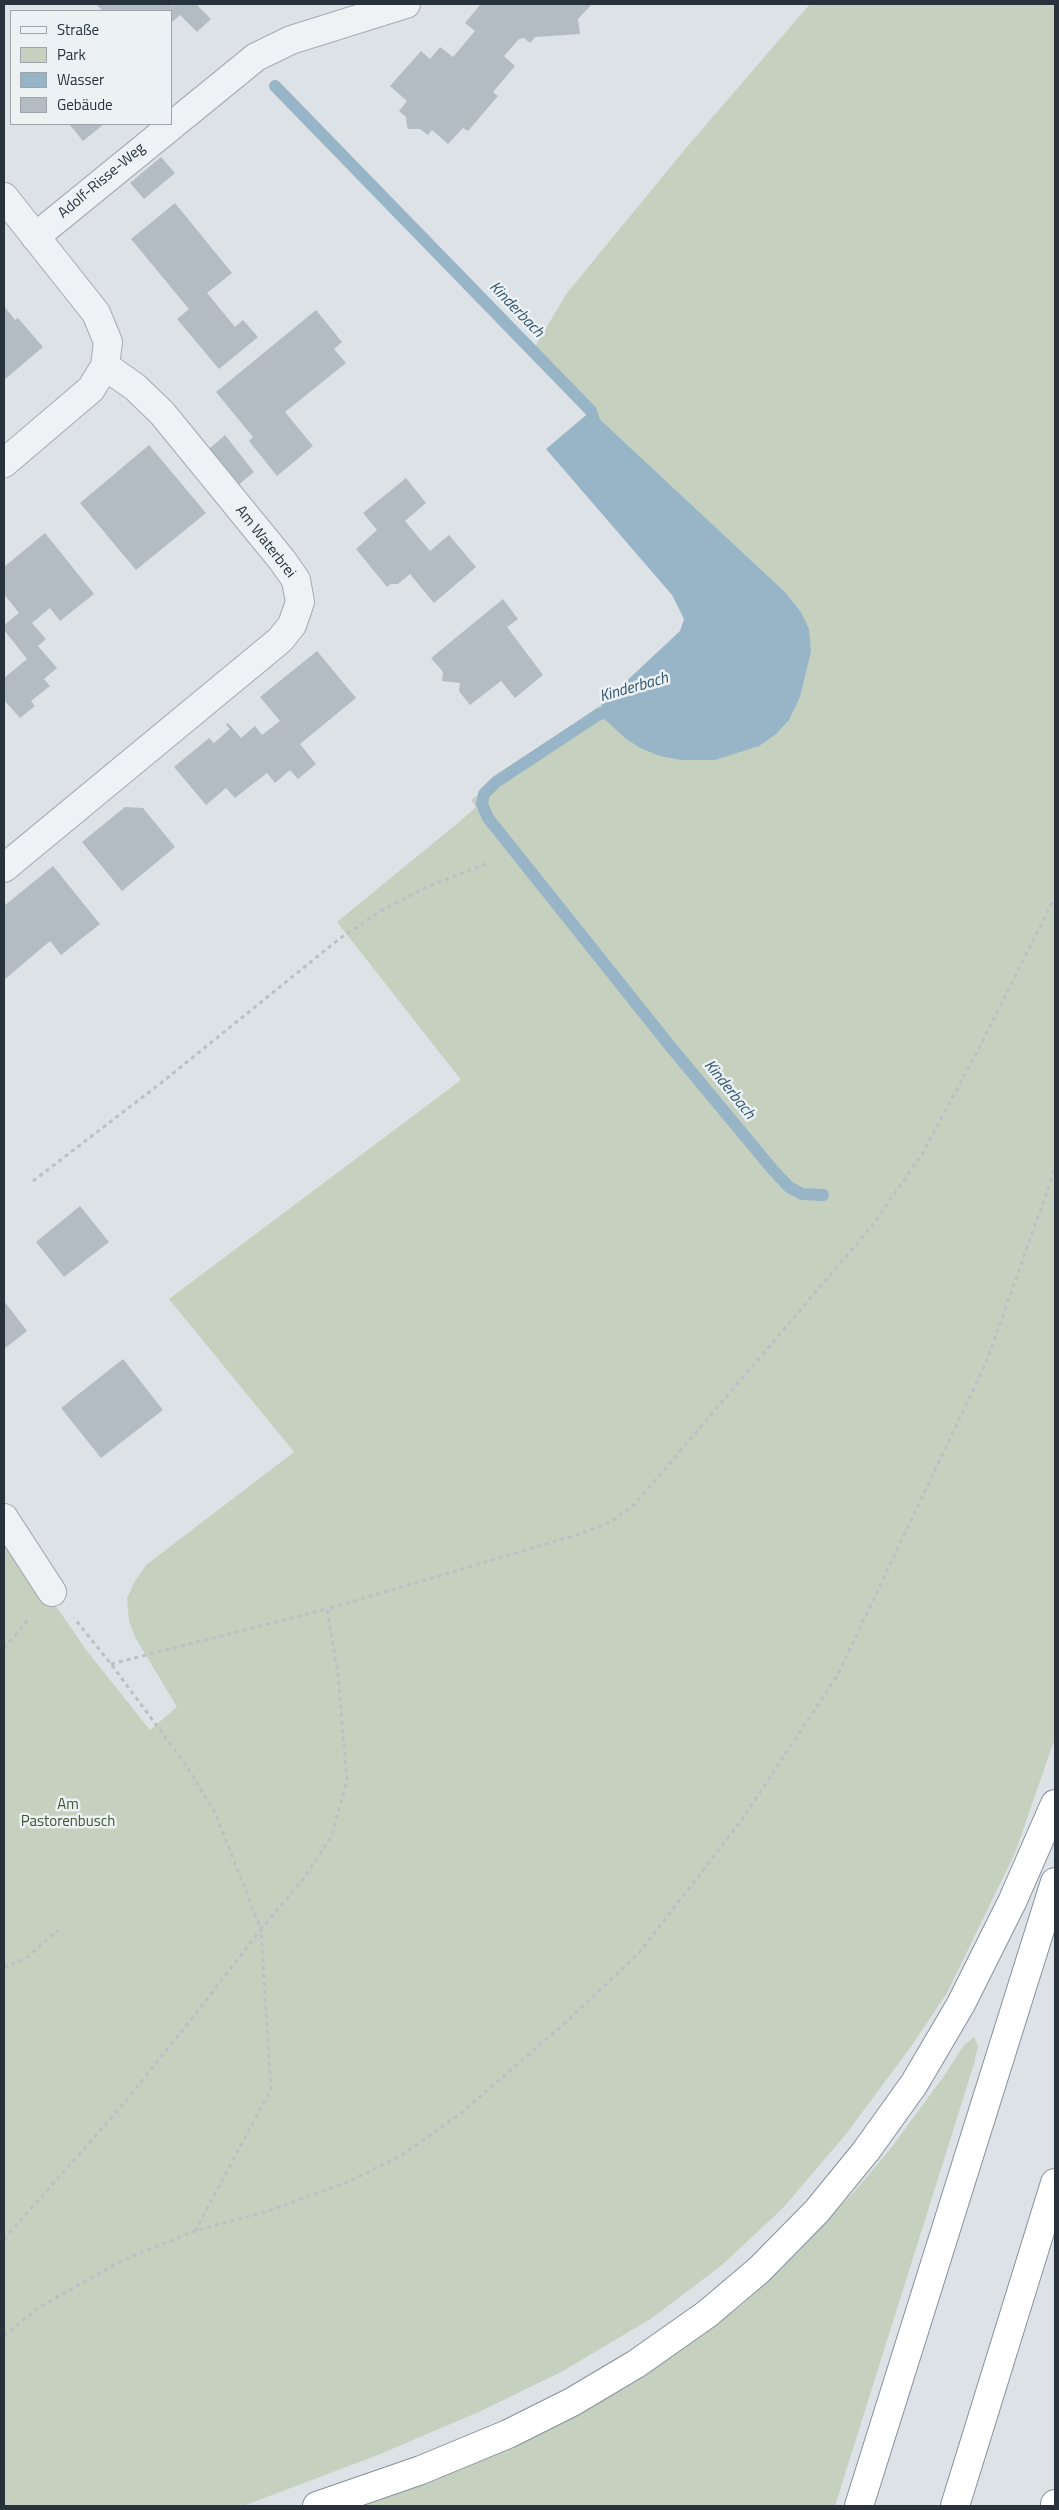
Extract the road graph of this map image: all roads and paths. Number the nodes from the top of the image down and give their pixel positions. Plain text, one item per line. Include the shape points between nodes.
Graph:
1 (406, 4) edge
2 (4, 197) edge
3 (35, 236) junction
4 (105, 366) junction
5 (4, 463) edge
6 (491, 862) dead end
7 (4, 868) edge
8 (1055, 897) edge
9 (1055, 1169) edge
10 (33, 1181) dead end
11 (4, 1518) edge
12 (52, 1592) joint
13 (327, 1609) junction
14 (111, 1664) junction
15 (1055, 1804) edge
16 (1055, 1882) edge
17 (261, 1929) junction
18 (58, 1930) dead end
19 (4, 1967) edge
20 (1055, 2184) edge
21 (195, 2230) junction
22 (4, 2238) edge
23 (4, 2336) edge
24 (317, 2506) edge
25 (859, 2506) edge
26 (955, 2506) edge

1 - 3 street, Adolf-Risse-Weg via 291,40 256,57
2 - 3 street
3 - 4 street via 96,313 108,342
4 - 5 street via 92,389
4 - 7 street, Am Waterbrei via 135,387 162,413 282,560 296,580 300,602 292,625 280,640
6 - 10 path via 431,885 384,909 339,939 161,1083
8 - 13 path via 978,1052 922,1154 883,1210 794,1320 634,1505 610,1522 580,1534
9 - 21 path via 986,1363 837,1676 741,1821 639,1953 564,2024 460,2114 402,2156 348,2182 288,2204
11 - 12 street
12 - 14 path
13 - 14 path
13 - 17 path via 338,1674 347,1781 331,1837 301,1882
14 - 17 path via 186,1765 215,1813
15 - 24 highway via 1012,1902 961,2004 914,2084 866,2151 816,2211 759,2270 706,2314 636,2364 572,2402 508,2434 421,2470
16 - 25 highway
17 - 21 path via 271,2089
17 - 22 path via 120,2108
18 - 19 path via 24,1959
20 - 26 highway
21 - 23 path via 123,2260 38,2308

